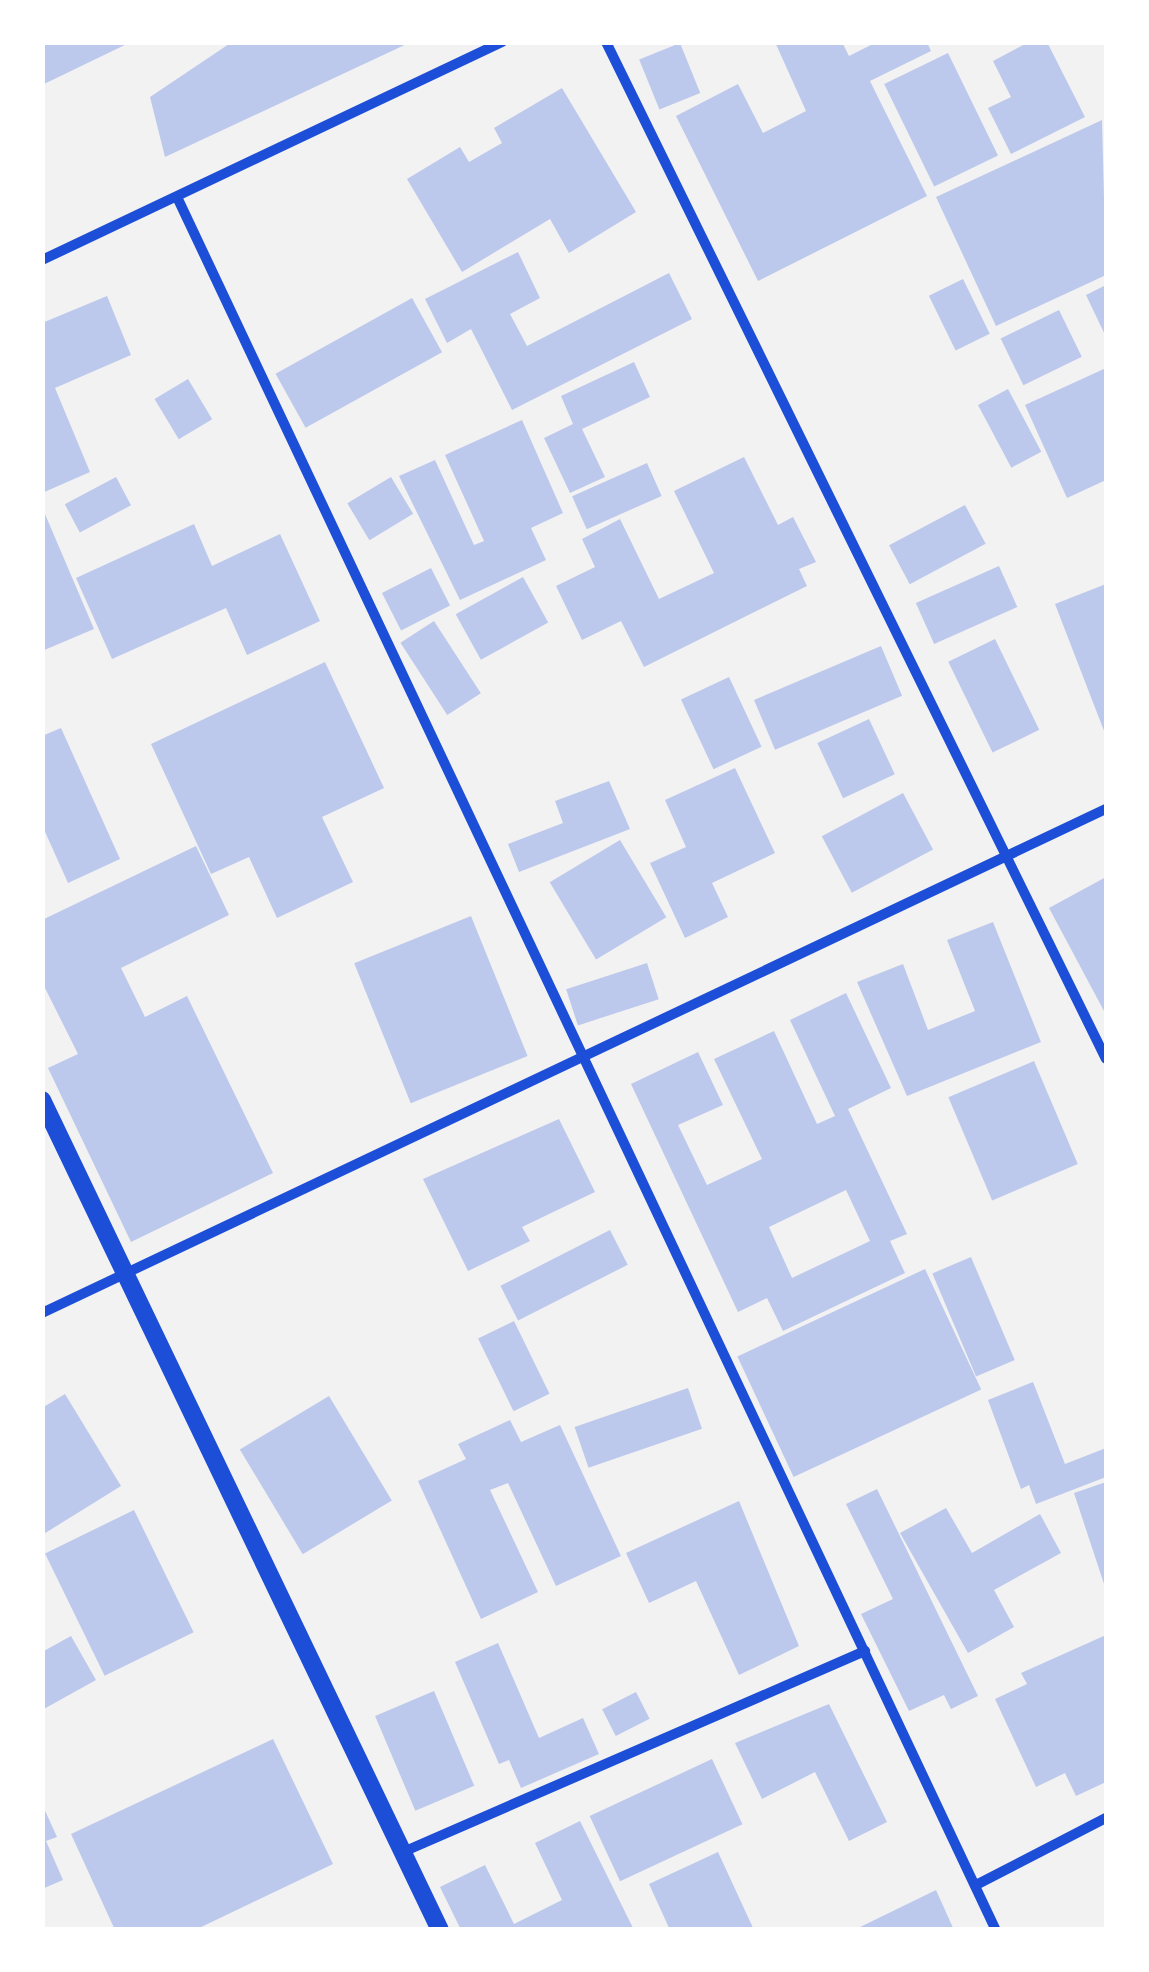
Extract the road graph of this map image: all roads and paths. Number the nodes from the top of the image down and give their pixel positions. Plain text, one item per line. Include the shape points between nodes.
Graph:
1 (502, 42) edge
2 (606, 42) edge
3 (176, 197) junction
4 (42, 260) edge
5 (1106, 808) edge
6 (1010, 858) junction
7 (585, 1058) junction
8 (1106, 1059) edge
9 (42, 1100) edge
10 (125, 1272) junction
11 (42, 1312) edge
12 (865, 1651) junction
13 (1106, 1818) edge
14 (403, 1852) junction
15 (976, 1885) junction
16 (440, 1930) edge
17 (996, 1930) edge

1 - 3 street
2 - 6 street
3 - 4 street
3 - 7 street
5 - 6 street
6 - 7 street
6 - 8 street
7 - 10 street
7 - 12 street
9 - 10 street
10 - 11 street
10 - 14 street
12 - 14 street
12 - 15 street
13 - 15 street
14 - 16 street
15 - 17 street

